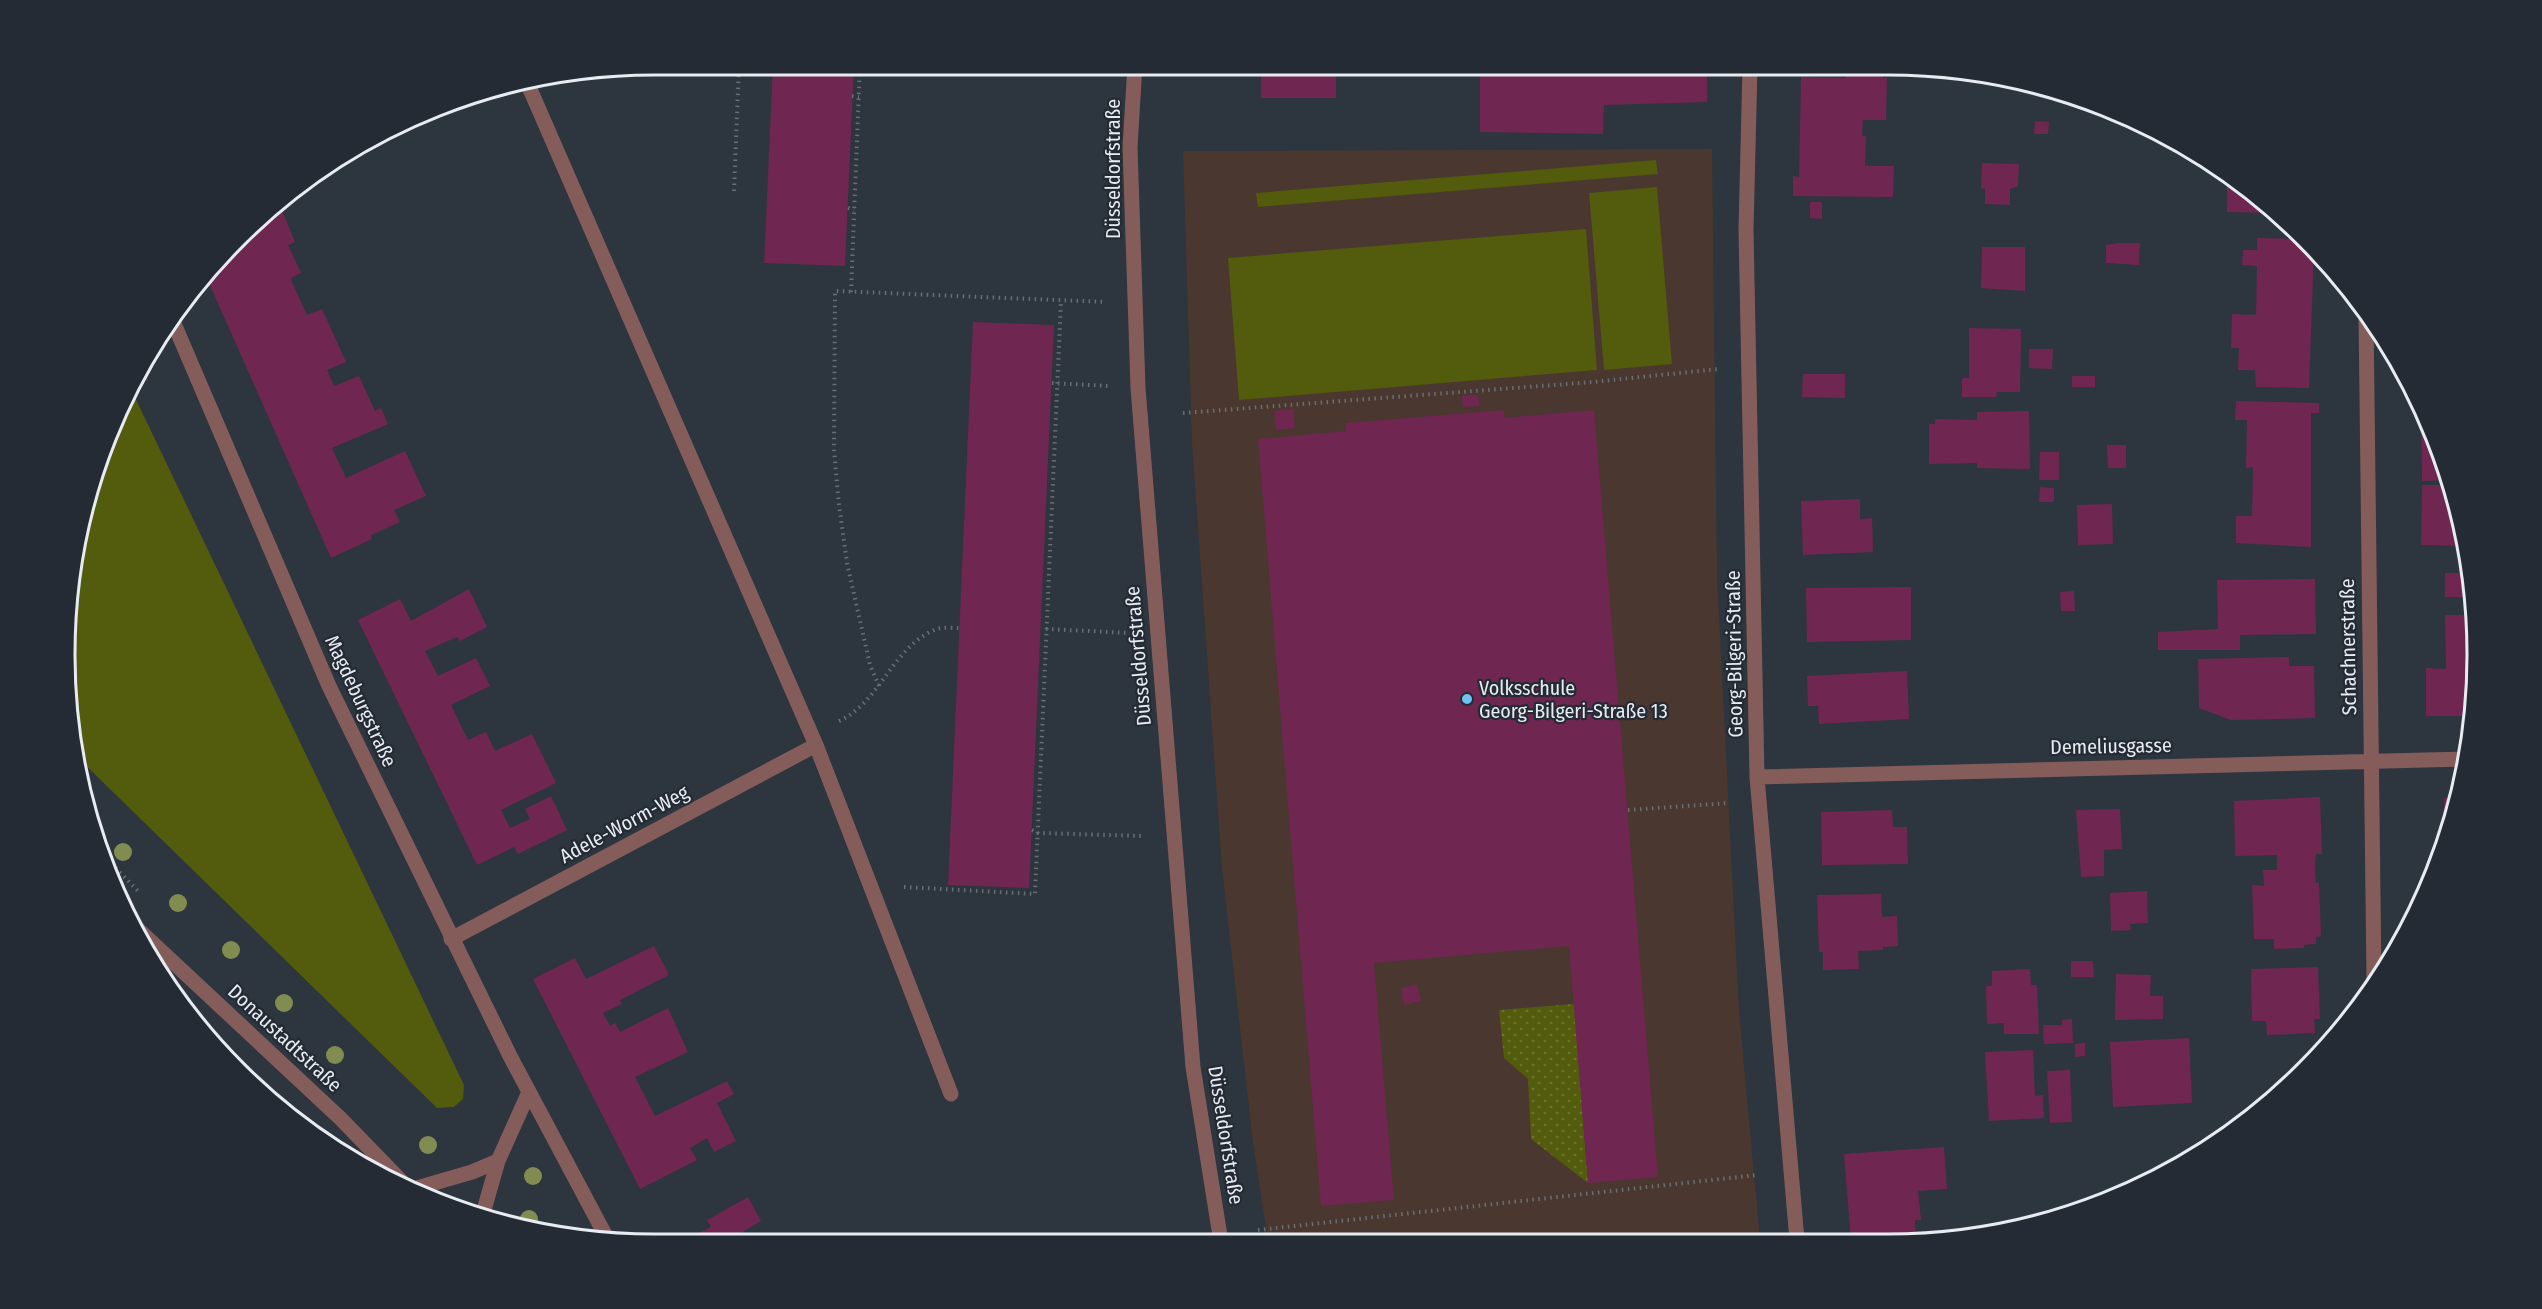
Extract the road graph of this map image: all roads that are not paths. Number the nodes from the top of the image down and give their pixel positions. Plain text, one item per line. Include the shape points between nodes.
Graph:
1 (1134, 75) edge
2 (1750, 75) edge
3 (530, 89) edge
4 (176, 329) edge
5 (2366, 329) edge
6 (814, 740) junction
7 (2457, 759) edge
8 (2371, 760) junction
9 (1757, 777) junction
10 (452, 939) junction
11 (152, 943) edge
12 (2374, 968) edge
13 (529, 1092) junction
14 (951, 1094) dead end
15 (498, 1161) junction
16 (390, 1170) edge
17 (424, 1186) edge
18 (485, 1208) edge
19 (603, 1232) edge
20 (1220, 1234) edge
21 (1796, 1234) edge

1 - 20 street, Düsseldorfstraße via 1130,147 1138,388 1193,1067
2 - 9 street, Georg-Bilgeri-Straße via 1746,230
3 - 6 street
4 - 10 street, Magdeburgstraße via 329,686
5 - 8 street, Schachnerstraße
6 - 10 street, Adele-Worm-Weg
6 - 14 street
7 - 8 street, Demeliusgasse
8 - 9 street, Demeliusgasse
8 - 12 street, Schachnerstraße
9 - 21 street, Georg-Bilgeri-Straße
10 - 13 street, Magdeburgstraße
11 - 16 street, Donaustadtstraße
13 - 15 street
13 - 19 street, Magdeburgstraße
15 - 17 street
15 - 18 street

